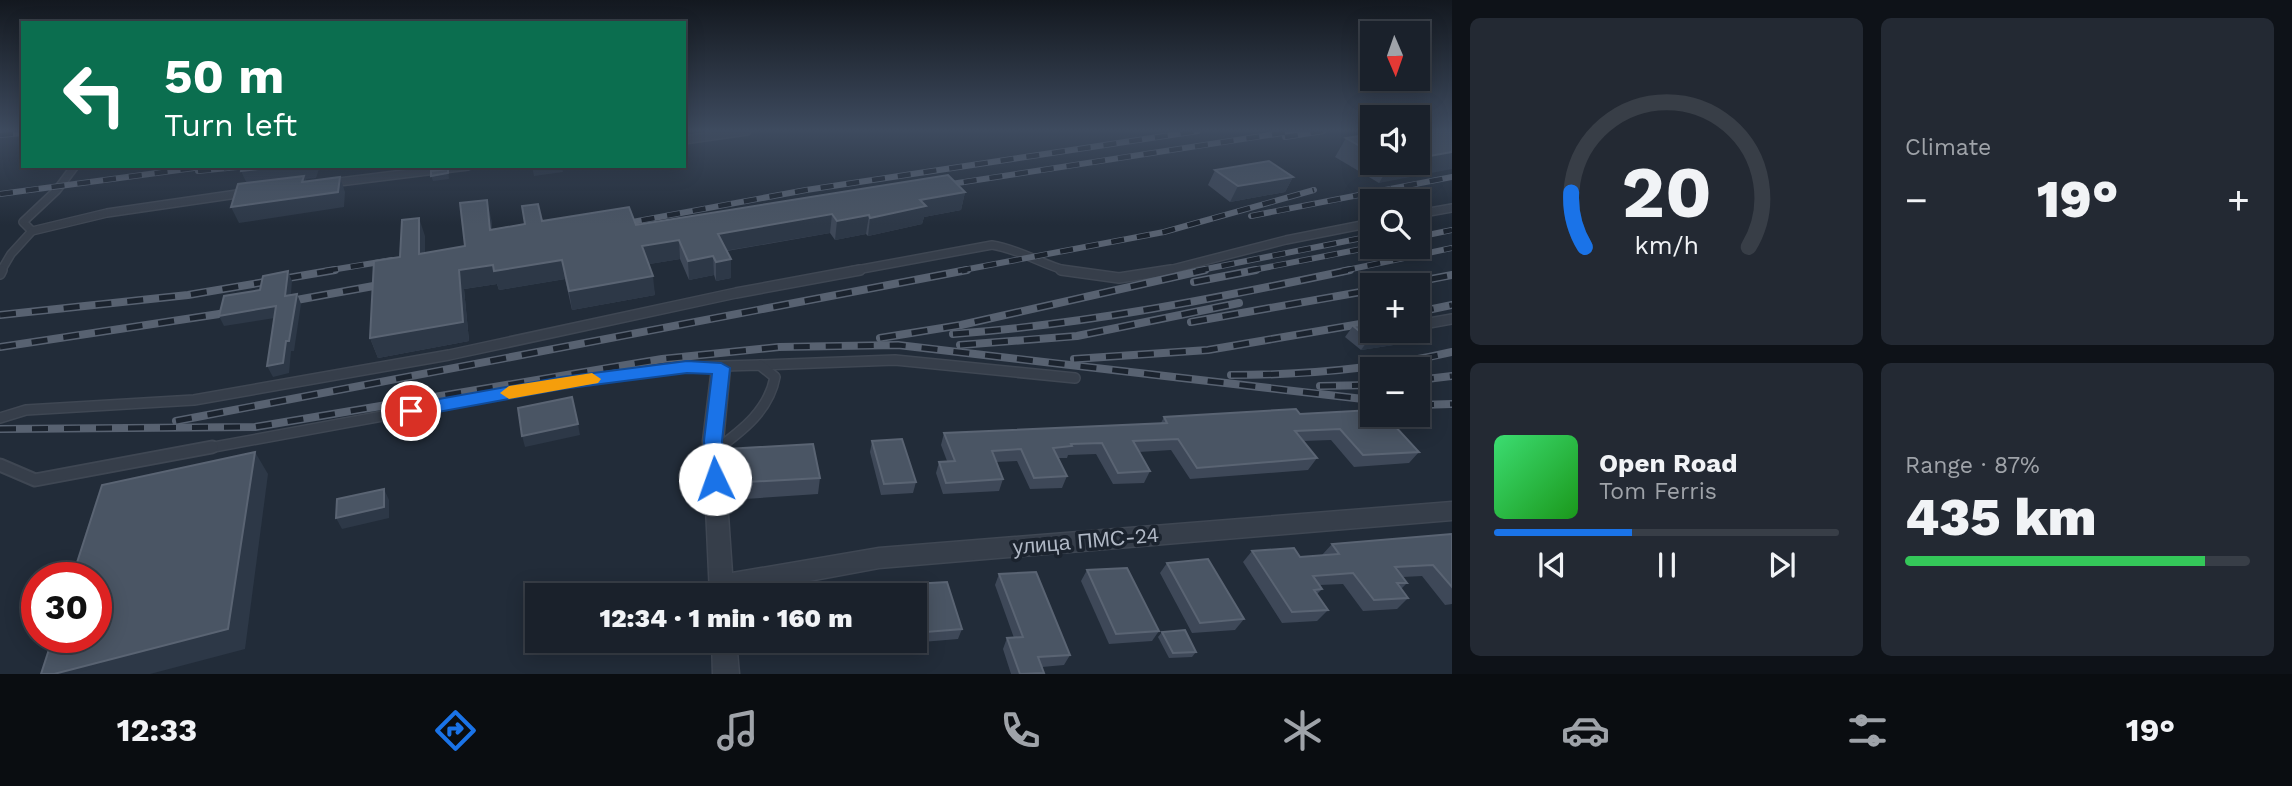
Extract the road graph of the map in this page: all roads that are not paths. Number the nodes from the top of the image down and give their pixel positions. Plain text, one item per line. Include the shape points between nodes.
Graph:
1 (74, 168) edge
2 (452, 168) edge
3 (324, 184) edge
4 (256, 191) edge
5 (1452, 208) edge
6 (1430, 212) edge
7 (1360, 225) edge
8 (33, 231) junction
9 (0, 274) edge
10 (1452, 319) edge
11 (1430, 323) edge
12 (760, 365) junction
13 (721, 368) junction
14 (1075, 378) dead end
15 (0, 418) edge
16 (714, 452) junction
17 (0, 465) edge
18 (1452, 511) edge
19 (721, 583) edge
20 (759, 583) edge
21 (725, 653) edge
22 (726, 674) edge

1 - 8 lane via 23,222
2 - 3 lane
4 - 8 lane via 107,213
5 - 6 lane
7 - 15 lane via 1151,275 1119,278 1073,273 992,245 736,293 449,355 208,398 26,410
8 - 9 lane
10 - 11 lane
12 - 13 lane
12 - 14 lane via 895,360
12 - 16 lane via 775,377 774,392 743,429
13 - 16 street
13 - 17 lane via 687,367 562,383 35,480
16 - 19 street
18 - 20 street, улица ПМС-24 via 879,558
21 - 22 street

